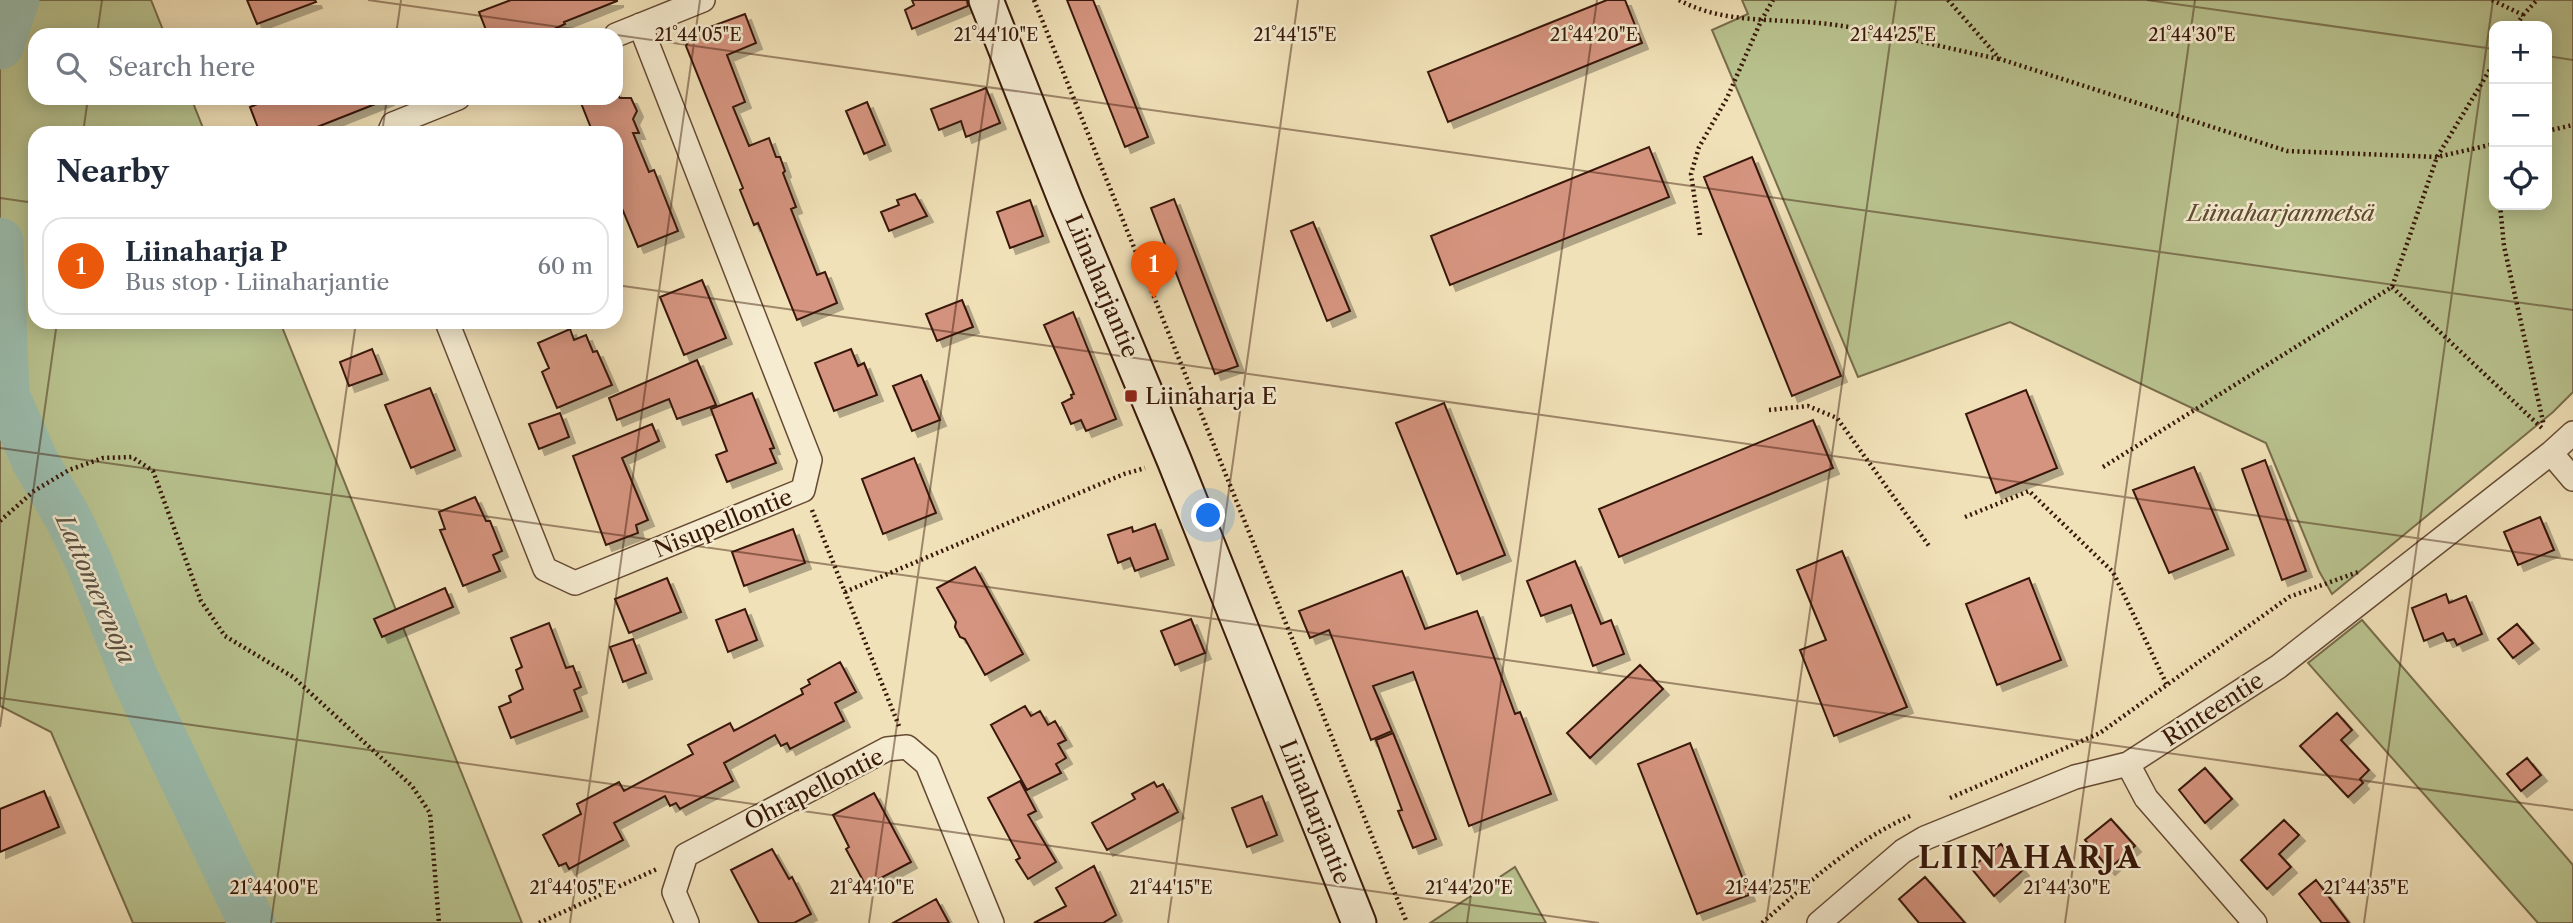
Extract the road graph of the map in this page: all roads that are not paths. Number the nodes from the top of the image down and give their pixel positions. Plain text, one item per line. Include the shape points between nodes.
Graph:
1 (703, 0) edge
2 (986, 0) edge
3 (640, 25) junction
4 (623, 32) edge
5 (440, 105) edge
6 (392, 126) edge
7 (450, 329) edge
8 (2564, 427) edge
9 (2544, 441) junction
10 (2573, 479) edge
11 (2128, 764) junction
12 (687, 923) edge
13 (992, 923) edge
14 (1359, 923) edge
15 (1819, 923) edge
16 (2255, 923) edge

1 - 3 street
2 - 14 main road, Liinaharjantie
3 - 4 street
3 - 7 street, Nisupellontie via 810,460 803,490 575,583 545,569
5 - 6 street
8 - 9 street, Rinteentie
9 - 10 street
9 - 11 street, Rinteentie via 2278,667
11 - 15 street, Rinteentie via 2075,777 1925,838 1903,851
11 - 16 street via 2146,798
12 - 13 street, Ohrapellontie via 674,892 686,855 887,749 907,747 927,764

